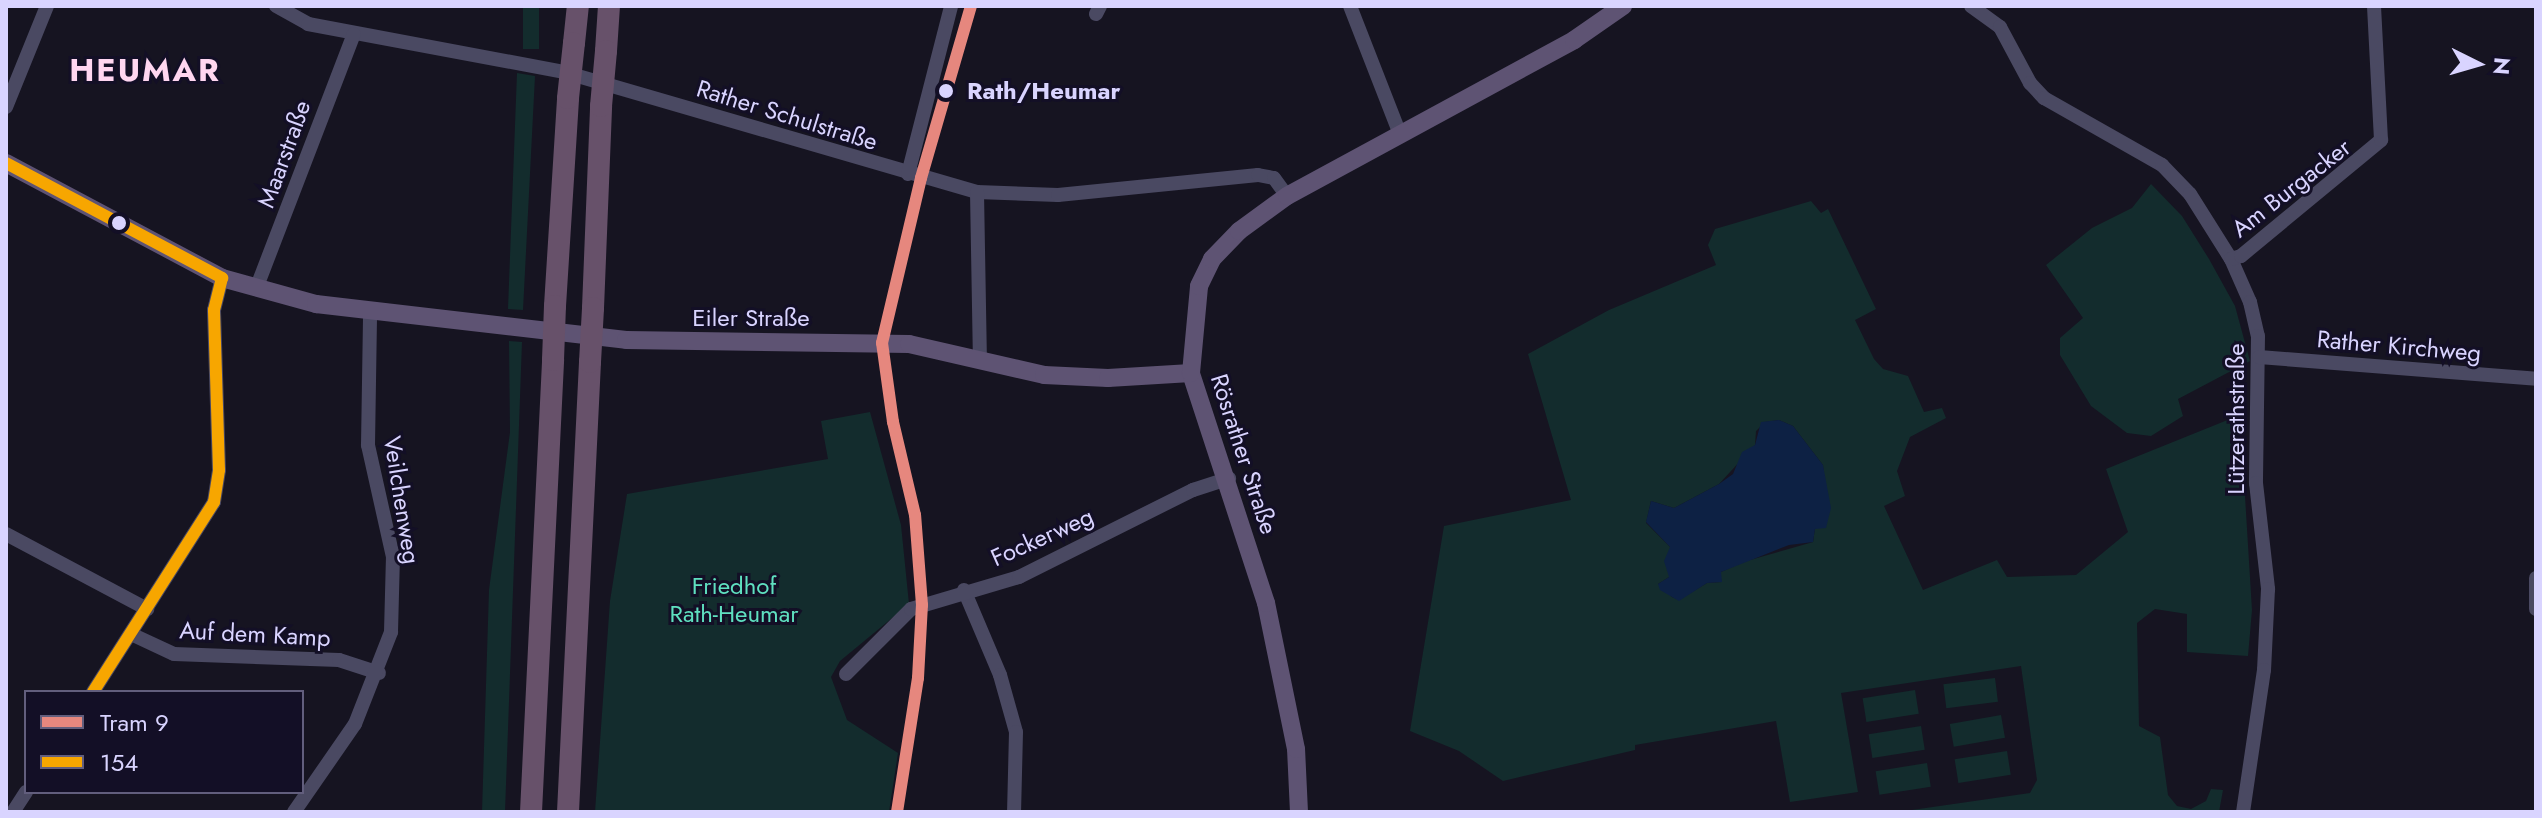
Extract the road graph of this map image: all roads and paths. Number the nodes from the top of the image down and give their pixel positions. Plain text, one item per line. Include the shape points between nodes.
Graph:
1 (47, 6) edge
2 (276, 6) edge
3 (578, 6) edge
4 (609, 6) edge
5 (951, 6) edge
6 (1350, 6) edge
7 (1623, 6) edge
8 (1971, 6) edge
9 (2374, 6) edge
10 (354, 34) junction
11 (6, 107) edge
12 (1400, 134) junction
13 (6, 163) edge
14 (908, 174) junction
15 (977, 192) junction
16 (1287, 196) junction
17 (2231, 259) junction
18 (222, 278) junction
19 (256, 289) junction
20 (370, 313) junction
21 (2259, 357) junction
22 (980, 359) junction
23 (1191, 373) junction
24 (2536, 379) edge
25 (1229, 478) junction
26 (6, 534) edge
27 (2536, 578) edge
28 (964, 590) junction
29 (147, 609) junction
30 (2536, 609) edge
31 (131, 634) junction
32 (379, 673) junction
33 (846, 674) dead end
34 (94, 690) edge
35 (25, 794) edge
36 (13, 812) edge
37 (294, 812) edge
38 (531, 812) edge
39 (568, 812) edge
40 (1014, 812) edge
41 (1299, 812) edge
42 (2243, 812) edge

1 - 11 street
2 - 10 street, Rather Schulstraße via 308,24
3 - 38 highway, bridge via 555,306
4 - 39 highway, bridge
5 - 14 street
6 - 12 street
7 - 12 main road, Rösrather Straße via 1563,46
8 - 17 street, Lützerathstraße via 2000,27 2044,98 2162,165 2190,194
9 - 17 street, Am Burgacker via 2381,140
10 - 14 street, Rather Schulstraße via 564,72
10 - 19 street, Maarstraße
12 - 16 main road, Rösrather Straße
13 - 18 main road, Eiler Straße
14 - 15 street, Rather Schulstraße
15 - 16 street, Rather Schulstraße via 1058,195 1258,175 1274,178
15 - 22 street
16 - 23 main road, Rösrather Straße via 1239,231 1205,273 1193,306
17 - 21 street, Lützerathstraße via 2255,318
18 - 19 main road, Eiler Straße
18 - 29 street via 214,310 219,470 214,502
19 - 20 main road, Eiler Straße
20 - 22 main road, Eiler Straße via 649,341 909,344
20 - 32 street, Veilchenweg via 368,445 393,557 391,632
21 - 24 street, Rather Kirchweg
21 - 42 street, Lützerathstraße via 2256,483 2268,628
22 - 23 main road, Eiler Straße via 1077,378
23 - 25 main road, Rösrather Straße
25 - 28 street, Fockerweg via 1193,490 1019,577
25 - 41 main road, Rösrather Straße via 1268,613 1296,749
26 - 29 street
27 - 30 street
28 - 33 street, Fockerweg via 911,609
28 - 40 street via 1000,675 1016,732
29 - 31 street
31 - 32 street, Auf dem Kamp via 174,654 339,660
31 - 34 street
32 - 37 street, Veilchenweg via 355,724
35 - 36 street

